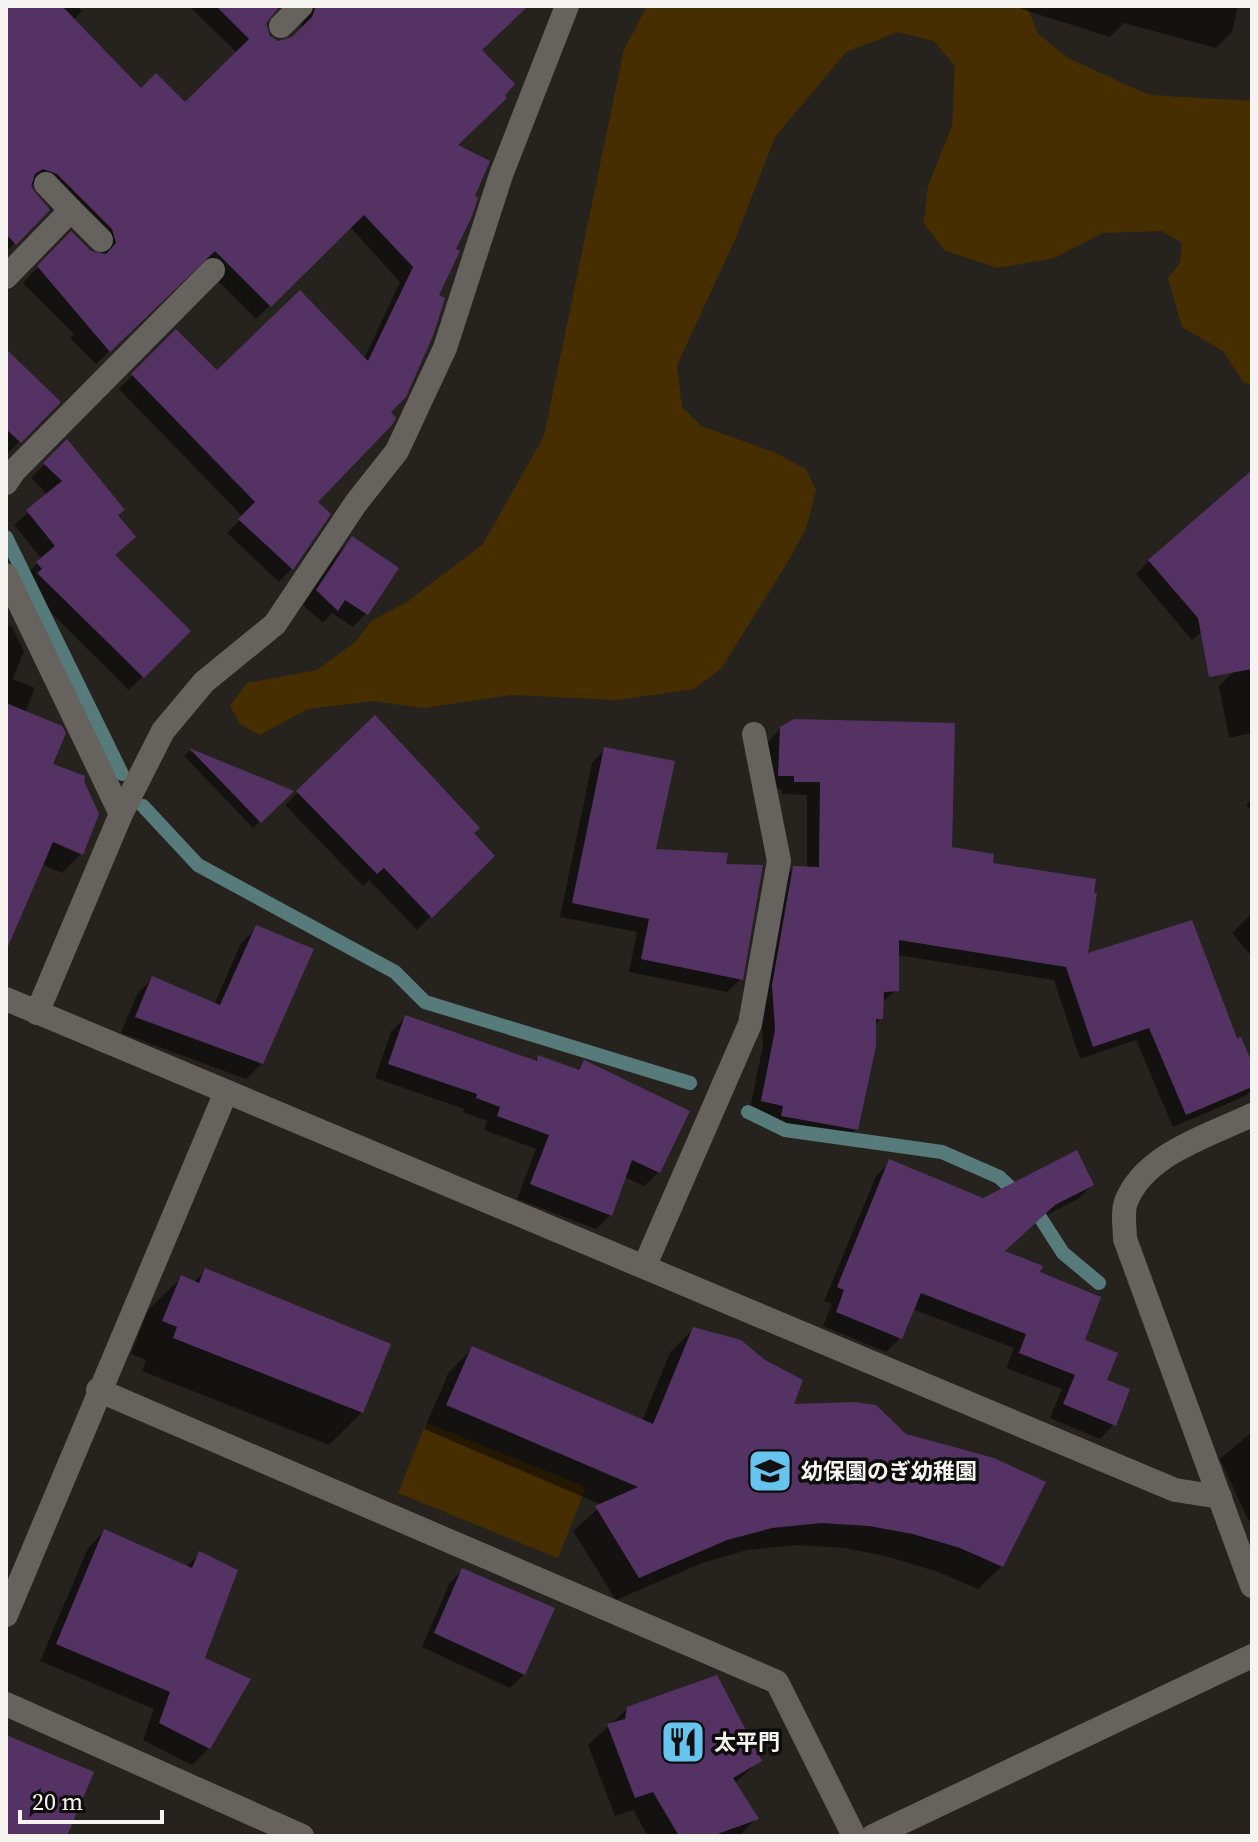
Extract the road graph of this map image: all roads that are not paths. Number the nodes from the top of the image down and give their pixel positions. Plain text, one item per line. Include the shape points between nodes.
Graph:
1 (301, 6) edge
2 (567, 6) edge
3 (281, 26) dead end
4 (46, 184) dead end
5 (71, 210) junction
6 (101, 240) dead end
7 (213, 270) dead end
8 (6, 277) edge
9 (6, 483) edge
10 (6, 575) edge
11 (754, 734) dead end
12 (121, 814) junction
13 (6, 999) edge
14 (37, 1013) junction
15 (226, 1092) junction
16 (1252, 1115) edge
17 (645, 1265) junction
18 (98, 1390) junction
19 (1220, 1497) junction
20 (1252, 1586) edge
21 (6, 1615) edge
22 (1252, 1656) edge
23 (6, 1704) edge
24 (302, 1836) edge
25 (854, 1836) edge
26 (873, 1836) edge

1 - 3 street
2 - 12 street via 501,175 445,348 397,451 275,624 182,705
4 - 5 street
5 - 6 street
5 - 8 street
7 - 9 street
10 - 12 street
11 - 17 street via 779,861 750,1024
12 - 14 street
13 - 14 street
14 - 15 street
15 - 17 street
15 - 18 street
16 - 19 street via 1171,1153 1148,1171 1123,1212 1125,1239
17 - 19 street via 1175,1490
18 - 21 street
18 - 25 street via 777,1682
19 - 20 street
22 - 26 street
23 - 24 street

